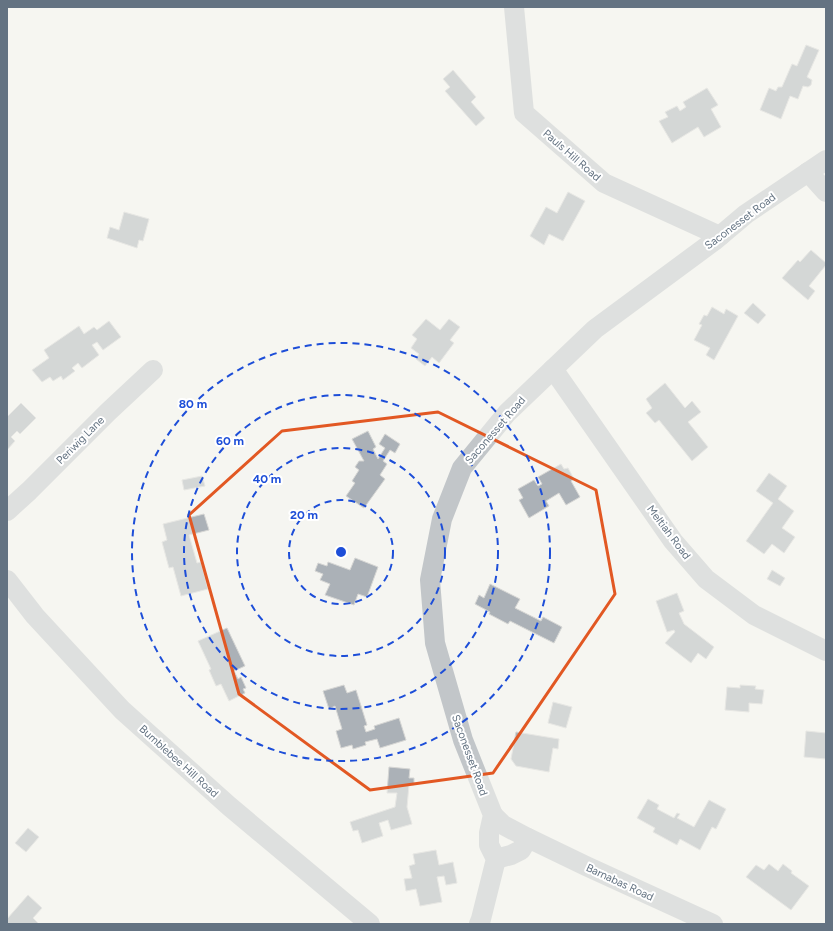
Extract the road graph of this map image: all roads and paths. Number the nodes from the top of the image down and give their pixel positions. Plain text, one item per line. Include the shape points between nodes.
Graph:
1 (514, 7) edge
2 (826, 160) edge
3 (808, 172) junction
4 (826, 192) edge
5 (720, 236) junction
6 (554, 369) junction
7 (153, 370) dead end
8 (7, 511) edge
9 (7, 580) edge
10 (826, 651) edge
11 (493, 815) junction
12 (528, 838) junction
13 (496, 859) junction
14 (370, 924) edge
15 (479, 924) edge
16 (713, 924) edge

1 - 5 street, Pauls Hill Road via 524,113 604,183
2 - 3 street, Saconesset Road
3 - 4 street
3 - 5 street, Saconesset Road via 746,214
5 - 6 street, Saconesset Road via 595,329
6 - 10 street, Meltiah Road via 673,541 706,579 754,615
6 - 11 street, Saconesset Road via 507,414 462,468 442,519 430,580 435,643 463,740
7 - 8 street, Periwig Lane
9 - 14 street, Bumblebee Hill Road via 35,616 122,710 229,806
11 - 12 street, Barnabas Road via 503,825
11 - 13 street via 489,845
12 - 13 street via 521,850
12 - 16 street, Barnabas Road
13 - 15 street

